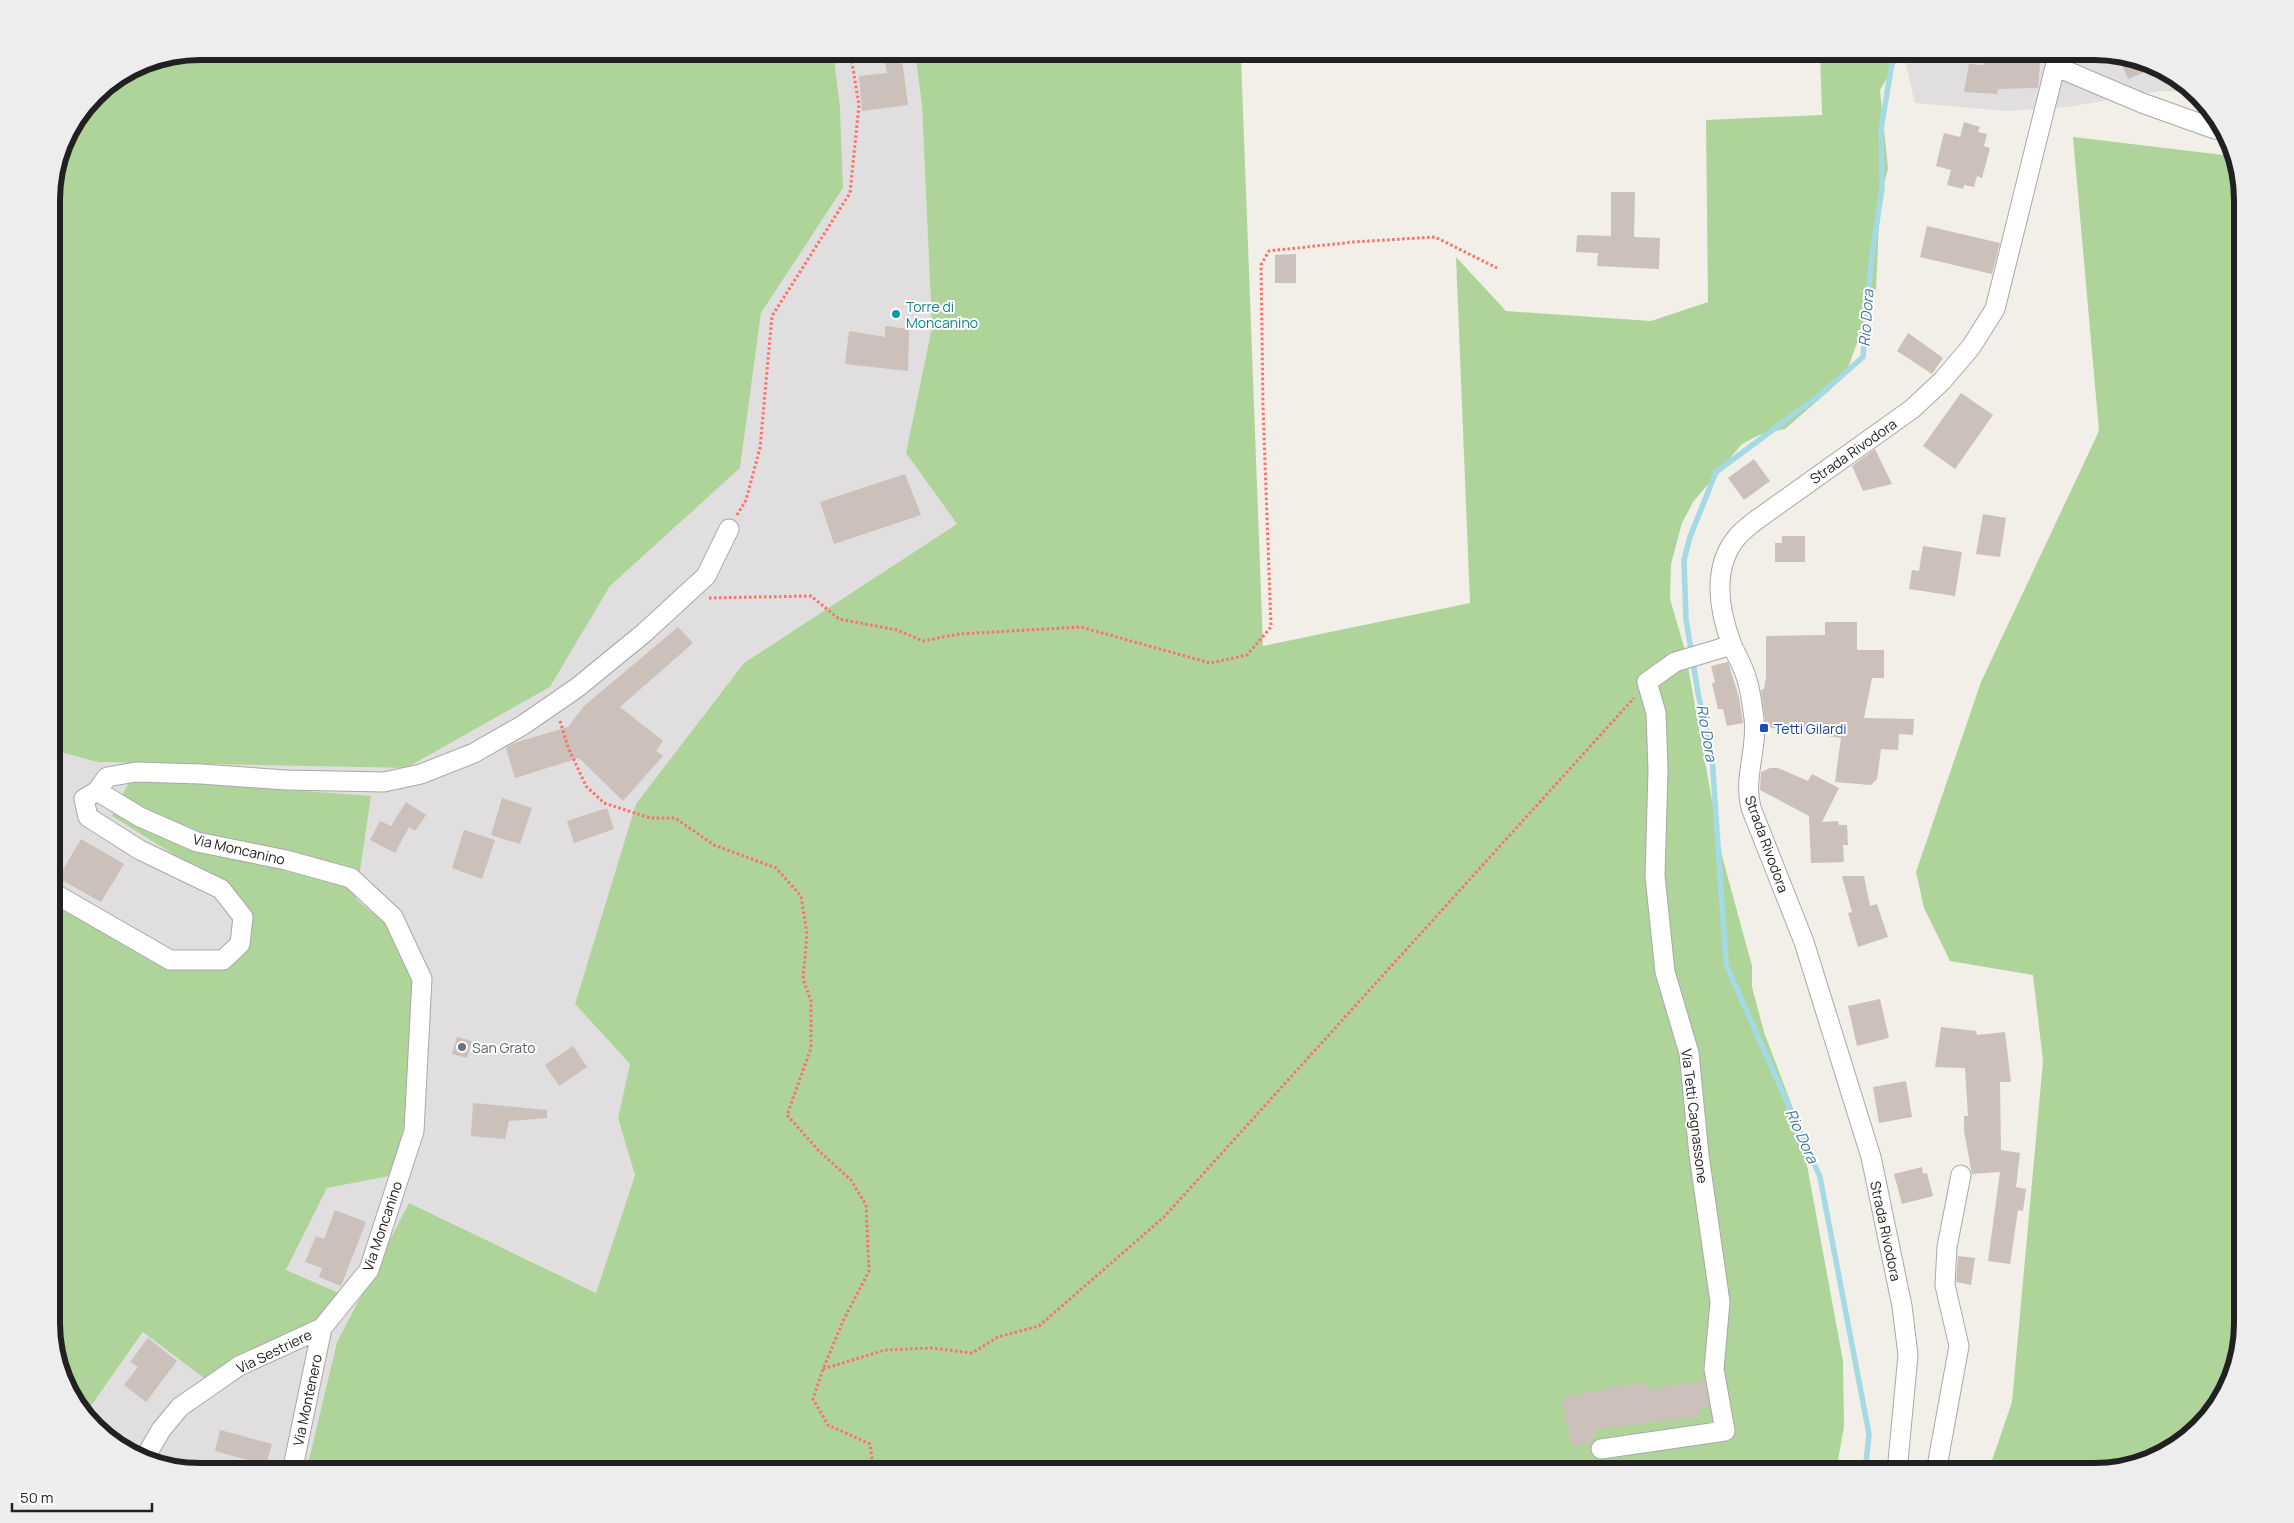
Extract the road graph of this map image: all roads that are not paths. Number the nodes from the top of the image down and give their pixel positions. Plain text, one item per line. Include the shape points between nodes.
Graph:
1 (2058, 60) edge
2 (2060, 60) edge
3 (2214, 129) edge
4 (729, 529) road end
5 (1732, 645) junction
6 (97, 791) junction
7 (60, 897) edge
8 (1961, 1175) dead end
9 (322, 1328) junction
10 (1601, 1449) dead end
11 (148, 1453) edge
12 (294, 1463) edge
13 (1898, 1463) edge
14 (1938, 1463) edge

1 - 5 street, Strada Rivodora via 1996,309 1971,347 1912,409 1737,536 1720,578 1721,609
2 - 3 street via 2142,103
4 - 6 street via 706,576 644,633 524,725 474,753 421,774 384,782 295,781 136,772 107,777
5 - 10 street, Via Tetti Cagnassone via 1675,662 1649,690 1656,713 1658,770 1655,876 1665,972 1688,1053 1720,1302 1714,1369 1725,1431
5 - 13 street, Strada Rivodora via 1748,680 1754,720 1754,753 1748,778 1751,808 1804,942 1870,1157 1893,1260 1908,1355
6 - 7 street via 84,800 88,817 140,850 221,889 243,918 240,944 223,960 170,960
6 - 9 street, Via Moncanino via 140,817 197,842 286,860 351,878 393,916 422,979 414,1131 369,1270
8 - 14 street via 1947,1247 1945,1285 1958,1346
9 - 11 street, Via Sestriere via 239,1366 180,1407
9 - 12 street, Via Montenero

